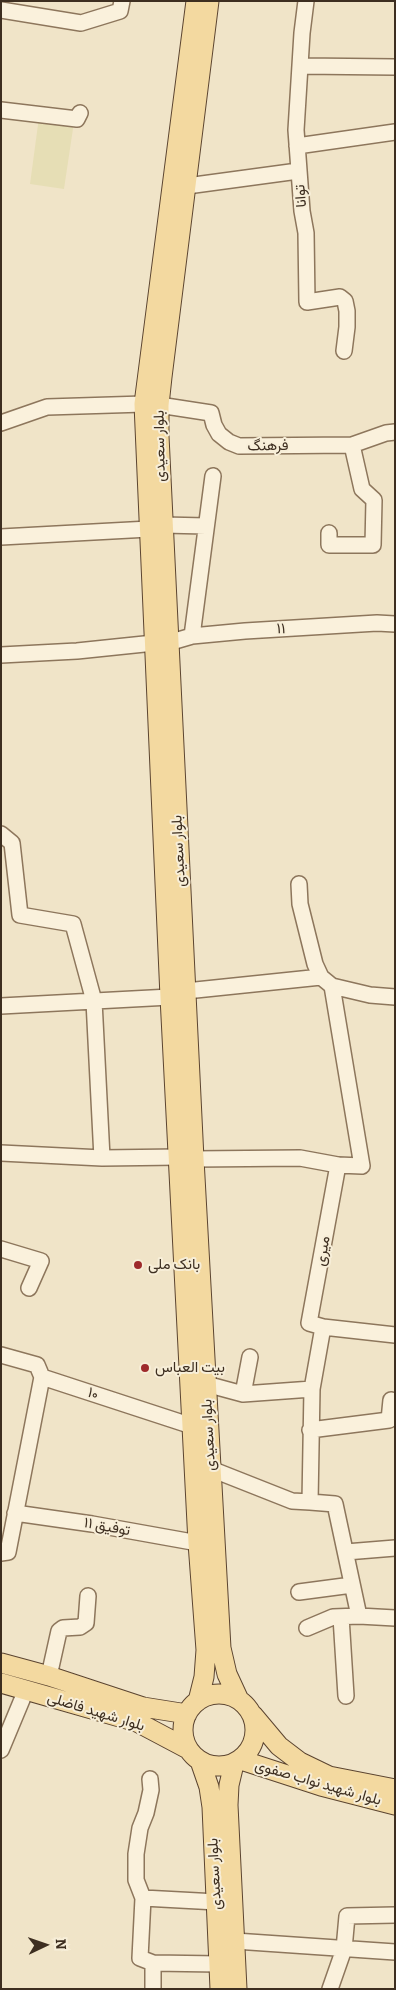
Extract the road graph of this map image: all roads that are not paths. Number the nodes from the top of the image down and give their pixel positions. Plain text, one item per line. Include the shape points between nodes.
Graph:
1 (122, 1) edge
2 (196, 1) edge
3 (209, 1) edge
4 (306, 1) edge
5 (1, 10) edge
6 (301, 66) junction
7 (395, 67) edge
8 (1, 110) edge
9 (80, 113) dead end
10 (395, 132) edge
11 (297, 146) junction
12 (184, 148) junction
13 (298, 171) junction
14 (186, 186) junction
15 (344, 351) dead end
16 (152, 404) junction
17 (1, 423) edge
18 (395, 432) edge
19 (352, 445) junction
20 (212, 476) dead end
21 (206, 526) junction
22 (156, 527) junction
23 (329, 533) dead end
24 (1, 536) edge
25 (1, 546) edge
26 (395, 624) edge
27 (192, 636) junction
28 (161, 643) junction
29 (1, 655) edge
30 (1, 834) edge
31 (299, 884) dead end
32 (326, 982) junction
33 (178, 994) junction
34 (395, 997) edge
35 (94, 1001) junction
36 (1, 1006) edge
37 (1, 1153) edge
38 (102, 1158) junction
39 (186, 1158) junction
40 (338, 1165) junction
41 (1, 1249) edge
42 (29, 1288) dead end
43 (323, 1326) junction
44 (395, 1335) edge
45 (1, 1355) edge
46 (250, 1357) dead end
47 (42, 1377) junction
48 (206, 1384) junction
49 (312, 1389) junction
50 (243, 1394) junction
51 (391, 1400) dead end
52 (192, 1426) junction
53 (310, 1430) junction
54 (211, 1468) junction
55 (310, 1502) junction
56 (15, 1513) junction
57 (198, 1543) junction
58 (395, 1548) edge
59 (346, 1552) junction
60 (1, 1553) edge
61 (352, 1585) junction
62 (299, 1592) dead end
63 (88, 1596) dead end
64 (359, 1616) junction
65 (341, 1617) junction
66 (395, 1618) edge
67 (307, 1628) dead end
68 (1, 1663) edge
69 (49, 1676) junction
70 (1, 1683) edge
71 (26, 1690) junction
72 (346, 1696) dead end
73 (245, 1706) junction
74 (192, 1708) junction
75 (1, 1750) edge
76 (194, 1755) junction
77 (237, 1762) junction
78 (150, 1779) dead end
79 (395, 1789) edge
80 (395, 1805) edge
81 (143, 1898) junction
82 (216, 1902) junction
83 (395, 1915) edge
84 (235, 1941) junction
85 (344, 1949) junction
86 (395, 1952) edge
87 (152, 1963) junction
88 (219, 1964) junction
89 (153, 1989) edge
90 (220, 1989) edge
91 (237, 1989) edge
92 (330, 1989) edge

1 - 5 street via 120,11 81,22
2 - 12 main road, بلوار سعیدی
3 - 12 main road, بلوار سعیدی
4 - 6 street, توانا
6 - 7 street
6 - 11 street, توانا
8 - 9 street via 77,118
10 - 11 street
11 - 13 street, توانا
12 - 14 main road, بلوار سعیدی
12 - 16 main road, بلوار سعیدی
13 - 14 street
13 - 15 street, توانا via 306,233 307,302 340,298 345,301 348,327
14 - 16 main road, بلوار سعیدی
16 - 17 street via 47,406
16 - 19 street, فرهنگ via 211,413 219,434 240,446
16 - 22 main road, بلوار سعیدی
18 - 19 street, فرهنگ
19 - 23 street via 362,489 374,500 373,545 329,545
20 - 21 street
21 - 22 street
21 - 27 street
22 - 24 street
22 - 28 main road, بلوار سعیدی
24 - 25 street
26 - 27 street, ۱۱
27 - 28 street, ۱۱
28 - 29 street, ۱۱
28 - 33 main road, بلوار سعیدی
30 - 35 street via 12,844 20,915 73,924
31 - 32 street via 300,904 315,964
32 - 33 street
32 - 34 street via 370,996
32 - 40 street via 362,1166
33 - 35 street
33 - 39 main road, بلوار سعیدی
35 - 36 street
35 - 38 street
37 - 38 street
38 - 39 street
39 - 40 street via 300,1158
39 - 48 main road, بلوار سعیدی
39 - 52 main road, بلوار سعیدی
40 - 43 street, میری via 310,1323
41 - 42 street via 41,1261
43 - 44 street
43 - 49 street
45 - 47 street, ۱۰ via 37,1365
46 - 50 street
47 - 52 street, ۱۰
47 - 56 street
48 - 50 street
48 - 54 main road, بلوار سعیدی
49 - 50 street
49 - 53 street
51 - 53 street via 389,1420
52 - 57 main road, بلوار سعیدی
53 - 55 street
54 - 55 street via 292,1501
54 - 73 main road, بلوار سعیدی via 221,1648 227,1674
55 - 59 street via 335,1504
56 - 57 street, توفیق ۱۱
56 - 60 street via 8,1552
57 - 74 main road, بلوار سعیدی via 206,1650 204,1677
58 - 59 street
59 - 61 street
61 - 62 street
61 - 64 street
63 - 69 street via 86,1622 59,1631
64 - 65 street
64 - 66 street
65 - 67 street
65 - 72 street
68 - 69 main road, بلوار شهید فاضلی
69 - 74 main road, بلوار شهید فاضلی via 142,1707
70 - 71 main road, بلوار شهید فاضلی
71 - 75 street
71 - 76 main road, بلوار شهید فاضلی via 137,1722 161,1733
73 - 74 main road via 223,1694 205,1696
73 - 77 main road via 256,1729 255,1738 248,1754
73 - 79 main road, بلوار شهید نواب صفوی via 279,1746 305,1765 329,1776
74 - 76 main road via 183,1732
76 - 77 main road via 216,1767
76 - 82 main road, بلوار سعیدی via 209,1787 212,1807
77 - 80 main road, بلوار شهید نواب صفوی
77 - 84 main road, بلوار سعیدی via 229,1785 228,1805
78 - 81 street via 151,1790 136,1854 136,1880
81 - 82 street
81 - 87 street via 140,1958
82 - 88 main road, بلوار سعیدی
83 - 85 street via 347,1916
84 - 85 street
84 - 91 main road, بلوار سعیدی
85 - 86 street
85 - 92 street
87 - 88 street
87 - 89 street
88 - 90 main road, بلوار سعیدی

